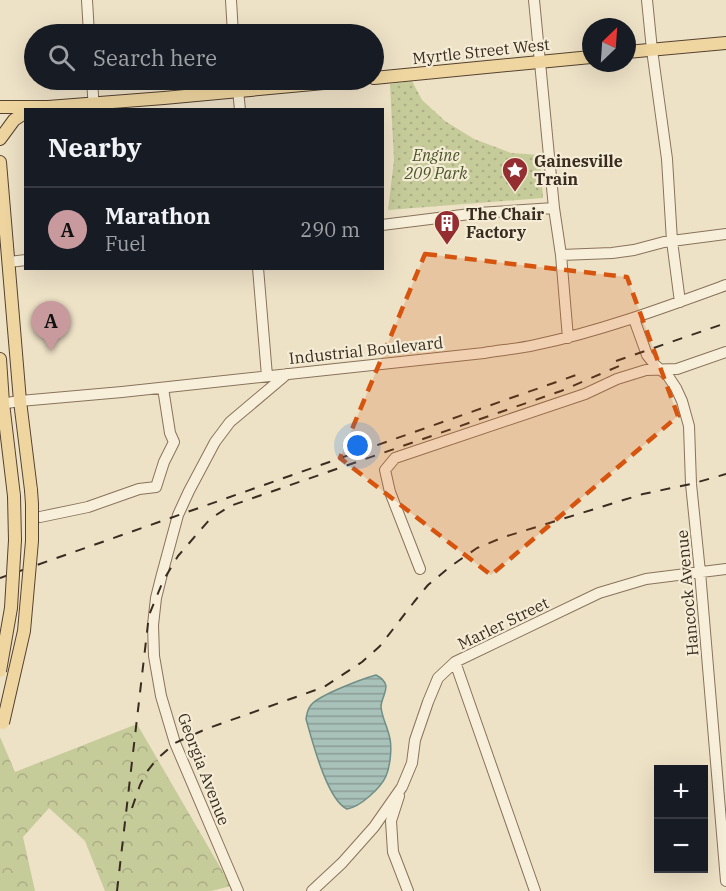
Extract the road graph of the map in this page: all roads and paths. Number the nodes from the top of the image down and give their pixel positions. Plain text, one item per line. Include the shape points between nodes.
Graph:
1 (87, 0) edge
2 (231, 0) edge
3 (534, 0) edge
4 (647, 0) edge
5 (88, 24) edge
6 (232, 24) edge
7 (726, 43) edge
8 (652, 50) junction
9 (636, 51) edge
10 (582, 58) edge
11 (540, 62) junction
12 (384, 77) edge
13 (92, 90) edge
14 (209, 90) edge
15 (238, 90) edge
16 (93, 106) edge
17 (0, 107) edge
18 (60, 108) edge
19 (240, 108) edge
20 (24, 110) edge
21 (24, 113) edge
22 (0, 139) edge
23 (0, 162) edge
24 (554, 208) junction
25 (384, 225) edge
26 (726, 234) edge
27 (672, 241) junction
28 (561, 255) junction
29 (24, 260) edge
30 (4, 263) edge
31 (258, 270) edge
32 (726, 285) edge
33 (680, 302) junction
34 (634, 319) junction
35 (568, 338) junction
36 (726, 352) edge
37 (0, 359) edge
38 (660, 369) junction
39 (287, 374) junction
40 (267, 376) junction
41 (164, 388) junction
42 (20, 401) junction
43 (1, 404) edge
44 (40, 517) dead end
45 (420, 569) dead end
46 (726, 569) edge
47 (700, 572) junction
48 (455, 662) junction
49 (0, 671) edge
50 (2, 728) edge
51 (402, 787) junction
52 (723, 806) edge
53 (726, 881) edge
54 (238, 891) edge
55 (312, 891) edge
56 (408, 891) edge
57 (536, 891) edge

1 - 5 street
2 - 6 street
3 - 11 street
4 - 8 street
7 - 8 main road
8 - 9 main road
8 - 27 street via 667,159
10 - 11 main road, Myrtle Street West
11 - 12 main road, Myrtle Street West
11 - 24 street
13 - 16 street
14 - 16 main road
15 - 19 street
16 - 18 main road
17 - 20 main road
21 - 22 main road
23 - 30 main road
24 - 25 street
24 - 28 street
26 - 27 street
27 - 28 street via 612,253
27 - 33 street
28 - 35 street
29 - 30 street
30 - 42 main road
31 - 40 street
32 - 33 street, Industrial Boulevard
33 - 34 street, Industrial Boulevard
34 - 35 street, Industrial Boulevard
34 - 38 street, Hancock Avenue via 647,355
35 - 39 street, Industrial Boulevard via 532,346
36 - 38 street via 677,369
37 - 43 main road
38 - 45 street via 617,379 585,394 395,458 385,470
38 - 47 street, Hancock Avenue via 676,388 689,426
39 - 40 street, Industrial Boulevard
39 - 54 street, Georgia Avenue via 230,422 215,442 178,515 156,598 153,625 161,696 175,743
40 - 41 street, Industrial Boulevard
41 - 42 street, Industrial Boulevard
41 - 44 street via 174,442 156,487
42 - 43 street, Industrial Boulevard
42 - 50 main road, bridge via 31,490 32,542 24,631
43 - 49 main road, bridge via 14,496 15,540 11,608
46 - 47 street, Marler Street
47 - 48 street, Marler Street via 646,579 599,594
47 - 52 street, Hancock Avenue
48 - 51 street, Marler Street via 438,678
48 - 57 street
51 - 55 street, Marler Street via 374,826
51 - 56 street via 391,821 393,852
52 - 53 street, Hancock Avenue

